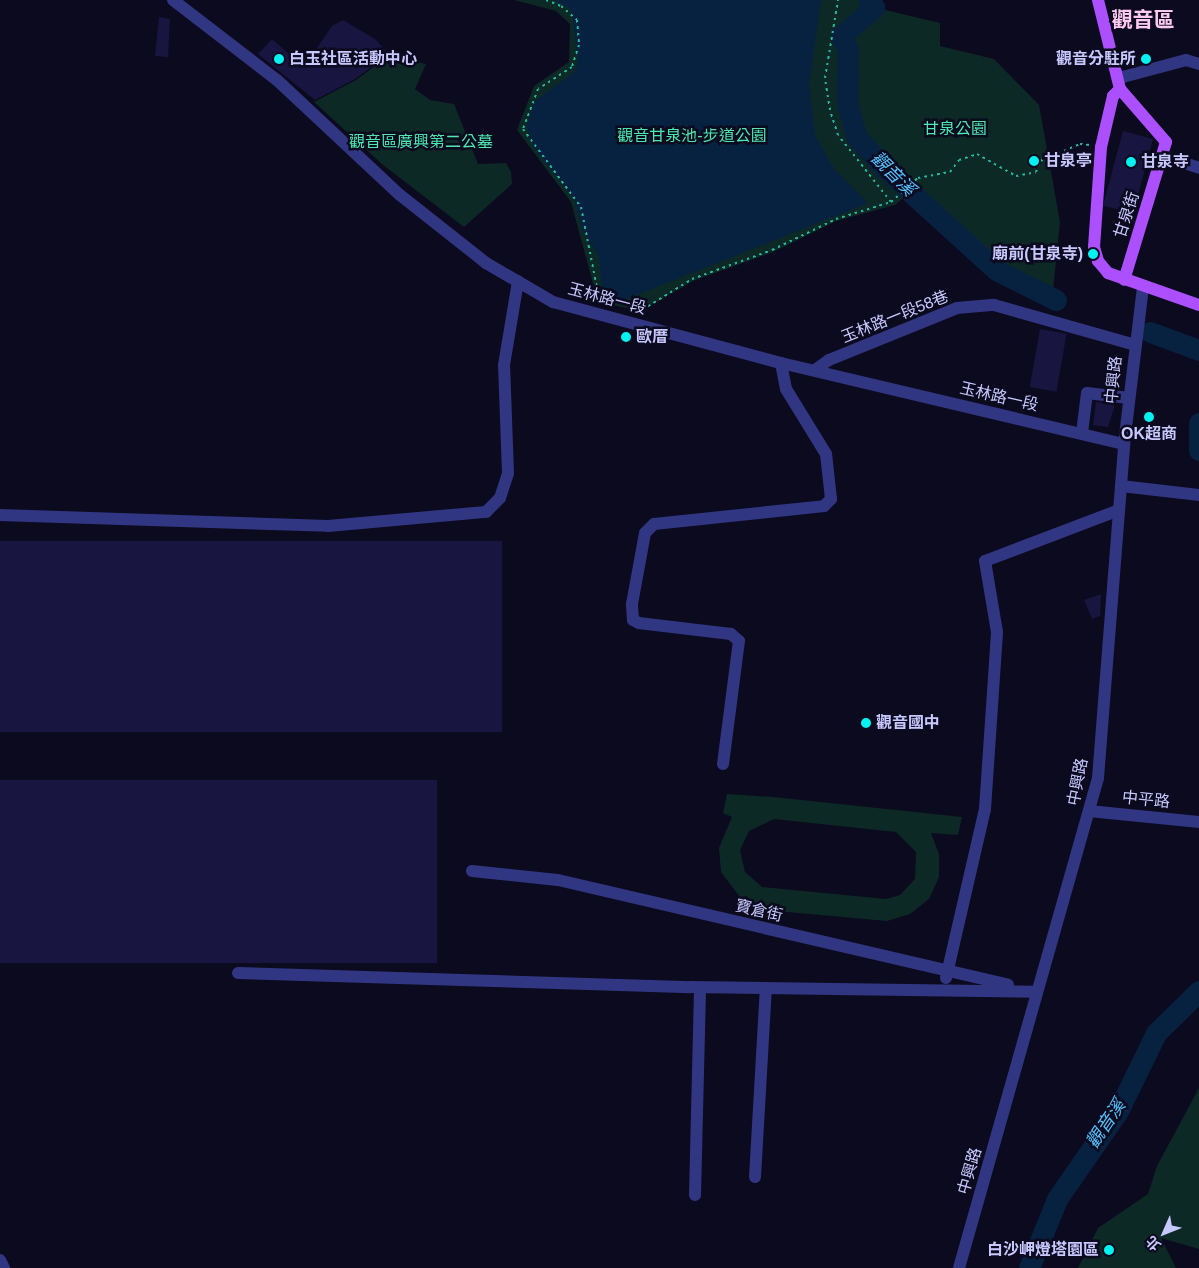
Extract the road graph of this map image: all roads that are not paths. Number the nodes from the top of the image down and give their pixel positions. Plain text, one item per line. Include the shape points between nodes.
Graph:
1 (173, 0) edge
2 (1098, 0) edge
3 (1199, 64) edge
4 (1120, 83) junction
5 (1163, 156) junction
6 (1199, 168) edge
7 (1124, 280) junction
8 (518, 281) junction
9 (1143, 287) junction
10 (1199, 305) edge
11 (1134, 345) junction
12 (782, 364) junction
13 (815, 370) junction
14 (1129, 398) junction
15 (1082, 433) junction
16 (1124, 444) junction
17 (1121, 486) junction
18 (1199, 495) edge
19 (1119, 510) junction
20 (0, 515) edge
21 (723, 764) dead end
22 (1089, 811) junction
23 (1199, 822) edge
24 (472, 871) dead end
25 (947, 971) junction
26 (238, 973) dead end
27 (700, 988) junction
28 (766, 988) junction
29 (943, 989) junction
30 (1037, 992) junction
31 (754, 1177) dead end
32 (695, 1195) dead end
33 (0, 1260) edge
34 (4, 1268) edge
35 (959, 1268) edge

1 - 8 street, 玉林路一段 via 262,68 400,195 486,263
2 - 4 main road, 甘泉街
3 - 4 street via 1186,60
4 - 5 main road, 甘泉街 via 1165,139
4 - 7 main road, 甘泉街 via 1113,96 1101,147 1094,247 1108,273
5 - 6 street
5 - 7 main road, 甘泉街
7 - 9 main road, 甘泉街
8 - 12 street, 玉林路一段 via 553,302
8 - 20 street via 504,366 508,473 500,498 486,512 328,526
9 - 10 main road, 甘泉街
9 - 11 street, 中興路
11 - 13 street, 玉林路一段58巷 via 994,305 957,308 829,360
11 - 14 street, 中興路
12 - 13 street, 玉林路一段
12 - 21 street via 786,389 826,454 831,499 824,506 654,524 645,533 632,604 633,620 639,623 731,634 740,640
13 - 15 street, 玉林路一段
14 - 15 street via 1087,393
14 - 16 street, 中興路
15 - 16 street, 玉林路一段
16 - 17 street, 中興路
17 - 18 street
17 - 19 street, 中興路
19 - 22 street, 中興路 via 1098,778
19 - 25 street via 986,562 997,632 985,809
22 - 23 street, 中平路
22 - 30 street, 中興路
24 - 25 street, 寶倉街 via 558,880
25 - 29 street
25 - 30 street, 寶倉街
26 - 27 street
27 - 28 street
27 - 32 street
28 - 29 street
28 - 31 street
29 - 30 street
30 - 35 street, 中興路
33 - 34 street

